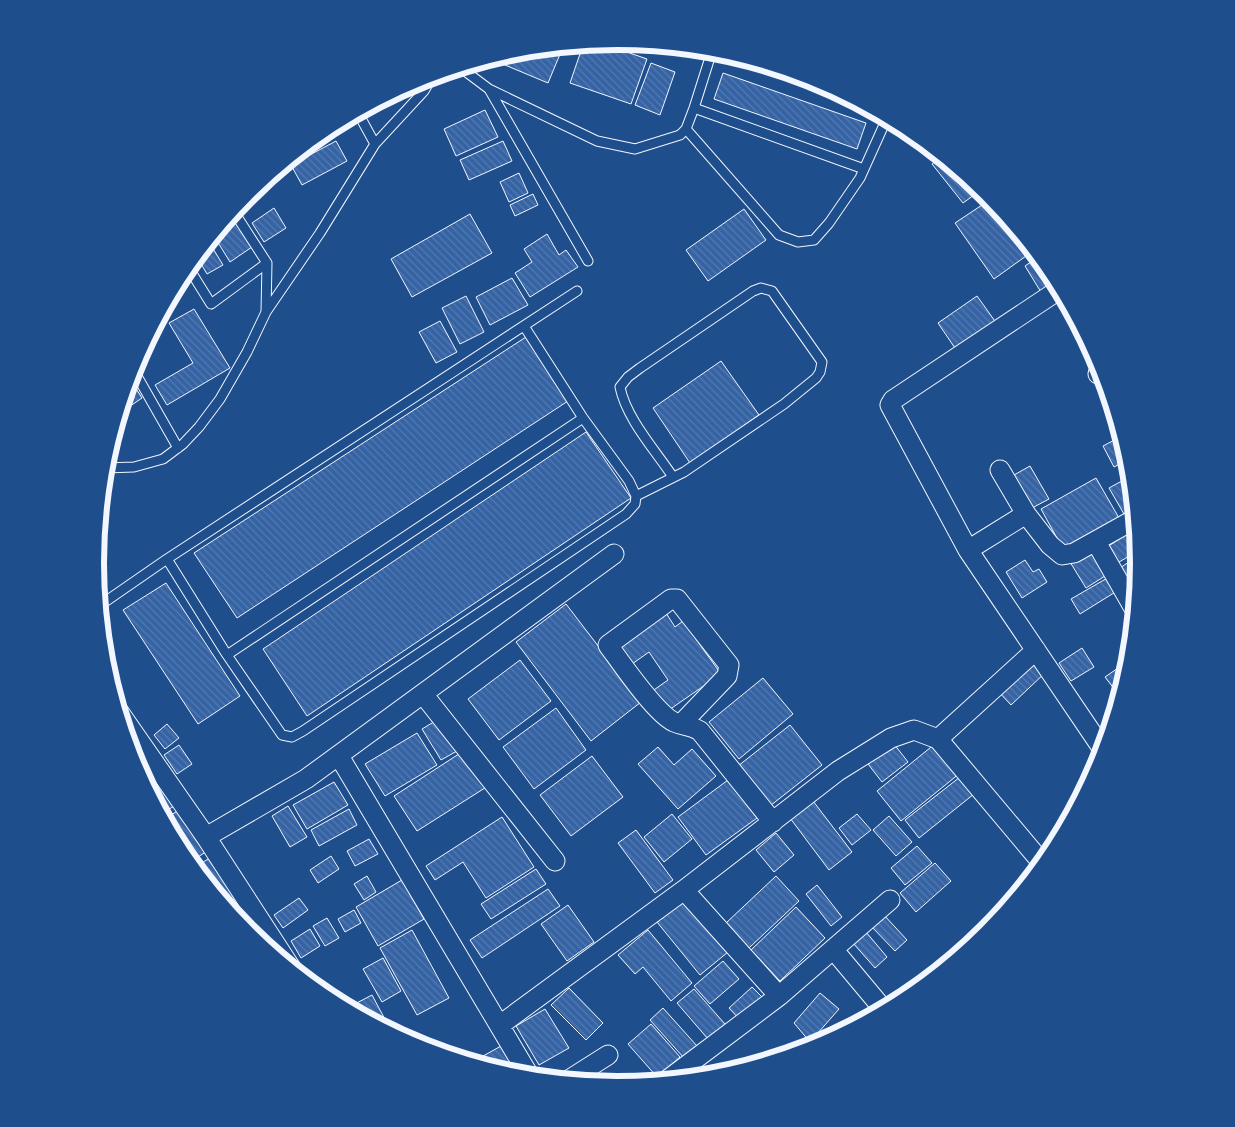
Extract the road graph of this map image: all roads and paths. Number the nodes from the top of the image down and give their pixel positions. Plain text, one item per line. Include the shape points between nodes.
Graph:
1 (709, 58) edge
2 (467, 72) edge
3 (426, 87) edge
4 (489, 89) junction
5 (694, 108) junction
6 (361, 119) edge
7 (884, 125) edge
8 (686, 129) junction
9 (375, 144) junction
10 (864, 169) junction
11 (238, 218) edge
12 (588, 261) dead end
13 (267, 264) junction
14 (193, 275) edge
15 (577, 291) dead end
16 (1054, 293) edge
17 (266, 312) junction
18 (524, 326) junction
19 (138, 379) edge
20 (583, 418) junction
21 (178, 448) junction
22 (113, 468) edge
23 (1000, 470) dead end
24 (673, 477) junction
25 (636, 496) junction
26 (1026, 514) junction
27 (1129, 522) edge
28 (1096, 542) junction
29 (968, 550) junction
30 (614, 554) dead end
31 (167, 559) junction
32 (1130, 601) edge
33 (105, 602) edge
34 (1036, 650) junction
35 (228, 655) junction
36 (423, 694) junction
37 (682, 724) junction
38 (131, 727) edge
39 (938, 739) junction
40 (1099, 743) edge
41 (339, 756) junction
42 (773, 822) junction
43 (206, 838) junction
44 (1038, 858) edge
45 (555, 861) dead end
46 (684, 890) junction
47 (890, 900) dead end
48 (833, 949) junction
49 (279, 950) edge
50 (779, 996) junction
51 (879, 1005) edge
52 (500, 1025) junction
53 (608, 1055) dead end
54 (525, 1068) edge
55 (676, 1074) edge
56 (577, 1075) edge

1 - 5 lane
2 - 4 lane
3 - 9 lane
4 - 8 lane via 597,142 635,149 680,135
4 - 12 lane
5 - 8 lane
5 - 10 lane
6 - 9 lane
7 - 10 lane
8 - 10 lane via 779,235 798,242 814,240
9 - 17 lane
11 - 13 lane
13 - 14 lane via 211,304
13 - 17 lane
15 - 18 lane
16 - 29 street via 890,405
17 - 21 lane via 220,399
18 - 20 lane
18 - 31 lane
19 - 21 lane
20 - 25 lane via 629,481
20 - 35 lane
21 - 22 lane via 164,459 134,467
23 - 26 street
24 - 24 lane via 784,404 820,372 822,362 772,292 761,288 752,291 640,368 620,387 632,417
24 - 25 lane
25 - 35 lane via 635,504 626,514 292,737 282,735
26 - 28 street via 1062,555
26 - 29 street
27 - 28 street
28 - 32 street
29 - 34 street
30 - 36 street
31 - 33 lane
31 - 35 lane
34 - 39 street
34 - 40 street
36 - 41 street
36 - 45 street
37 - 37 street via 674,722 654,704 608,645 671,599 677,599 729,665 727,676
37 - 42 street via 700,731
38 - 43 street
39 - 42 street via 914,730 891,738 838,771
39 - 44 street
41 - 43 street
41 - 52 street
42 - 46 street
43 - 49 street
46 - 50 street
46 - 52 street
47 - 48 street
48 - 50 street
48 - 51 street
50 - 55 street
52 - 54 street
53 - 56 street

